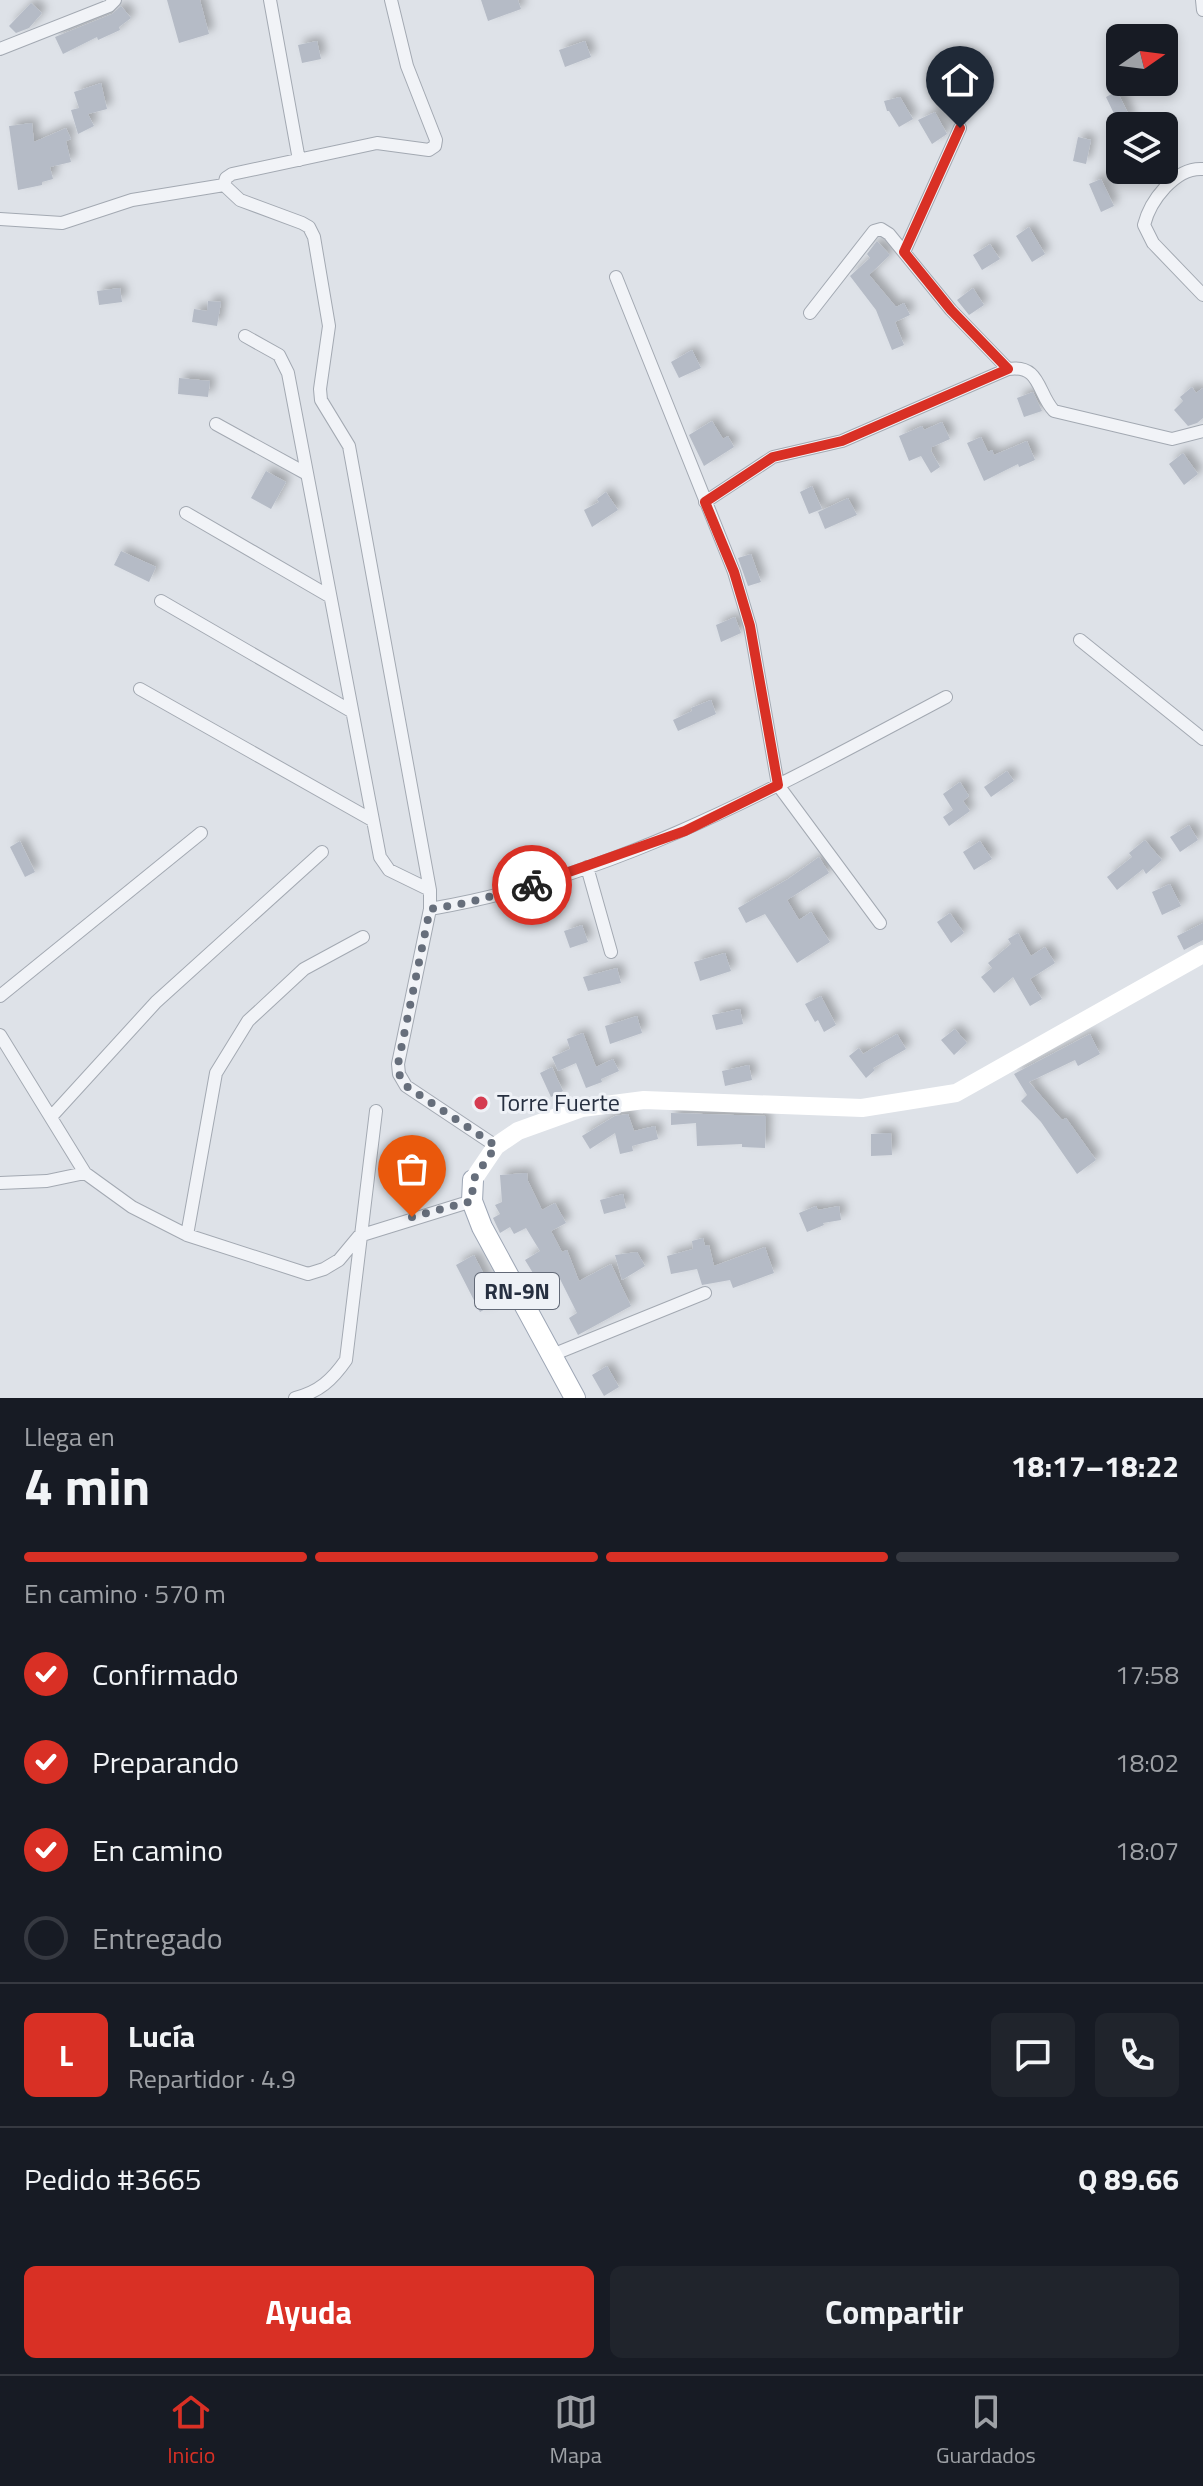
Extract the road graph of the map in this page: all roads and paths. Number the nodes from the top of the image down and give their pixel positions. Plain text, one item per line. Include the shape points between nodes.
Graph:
1 (115, 0) edge
2 (270, 0) edge
3 (391, 0) edge
4 (1202, 0) edge
5 (1203, 10) edge
6 (0, 49) edge
7 (960, 128) dead end
8 (299, 160) junction
9 (1203, 169) edge
10 (224, 185) junction
11 (0, 219) edge
12 (904, 252) junction
13 (616, 277) dead end
14 (1203, 295) edge
15 (810, 313) dead end
16 (245, 336) dead end
17 (1008, 369) junction
18 (216, 424) dead end
19 (1203, 431) edge
20 (307, 474) junction
21 (705, 502) junction
22 (186, 513) dead end
23 (329, 596) junction
24 (161, 601) dead end
25 (1080, 640) dead end
26 (140, 689) dead end
27 (946, 697) dead end
28 (351, 711) junction
29 (1203, 739) edge
30 (778, 785) junction
31 (372, 820) junction
32 (201, 833) dead end
33 (322, 852) dead end
34 (587, 867) junction
35 (430, 890) junction
36 (430, 909) junction
37 (880, 923) dead end
38 (363, 937) dead end
39 (611, 952) dead end
40 (1203, 954) edge
41 (0, 996) edge
42 (0, 1035) edge
43 (376, 1111) dead end
44 (51, 1117) junction
45 (496, 1146) junction
46 (85, 1173) junction
47 (0, 1183) edge
48 (472, 1190) junction
49 (187, 1235) junction
50 (359, 1236) junction
51 (705, 1293) dead end
52 (552, 1355) junction
53 (295, 1398) edge
54 (575, 1398) edge

1 - 6 street
2 - 8 street
3 - 8 street via 435,146 429,150 377,143
4 - 5 street
7 - 12 street
8 - 10 street via 232,174
9 - 14 street via 1175,177 1147,212 1144,225 1153,243
10 - 11 street via 132,200 62,223
10 - 35 street via 240,200 309,227 314,237 329,326 321,400 349,446
12 - 15 street via 889,234 874,231
12 - 17 street
13 - 21 street
16 - 20 street via 285,362
17 - 19 street via 1029,371 1054,411 1172,439
17 - 21 street via 842,441 773,457
18 - 20 street
20 - 23 street
21 - 30 street via 750,626
22 - 23 street
23 - 28 street
24 - 28 street
25 - 29 street
26 - 31 street
27 - 30 street
28 - 31 street
30 - 34 street via 685,831
30 - 37 street
31 - 35 street via 380,857 389,870
32 - 41 street
33 - 44 street via 156,1002
34 - 36 street via 518,890
34 - 39 street
35 - 36 street
36 - 45 street via 399,1074 406,1086
38 - 49 street via 293,979 248,1021 216,1073
40 - 45 main road via 956,1093 862,1108 644,1100 582,1108 518,1131
42 - 44 street
43 - 50 street
44 - 46 street
45 - 48 main road
46 - 47 street
46 - 49 street via 132,1207
48 - 50 street
48 - 52 main road, RN-9N via 482,1227
49 - 50 street via 308,1274 339,1260
50 - 53 street via 346,1360 324,1386
51 - 52 street
52 - 54 main road, RN-9N

